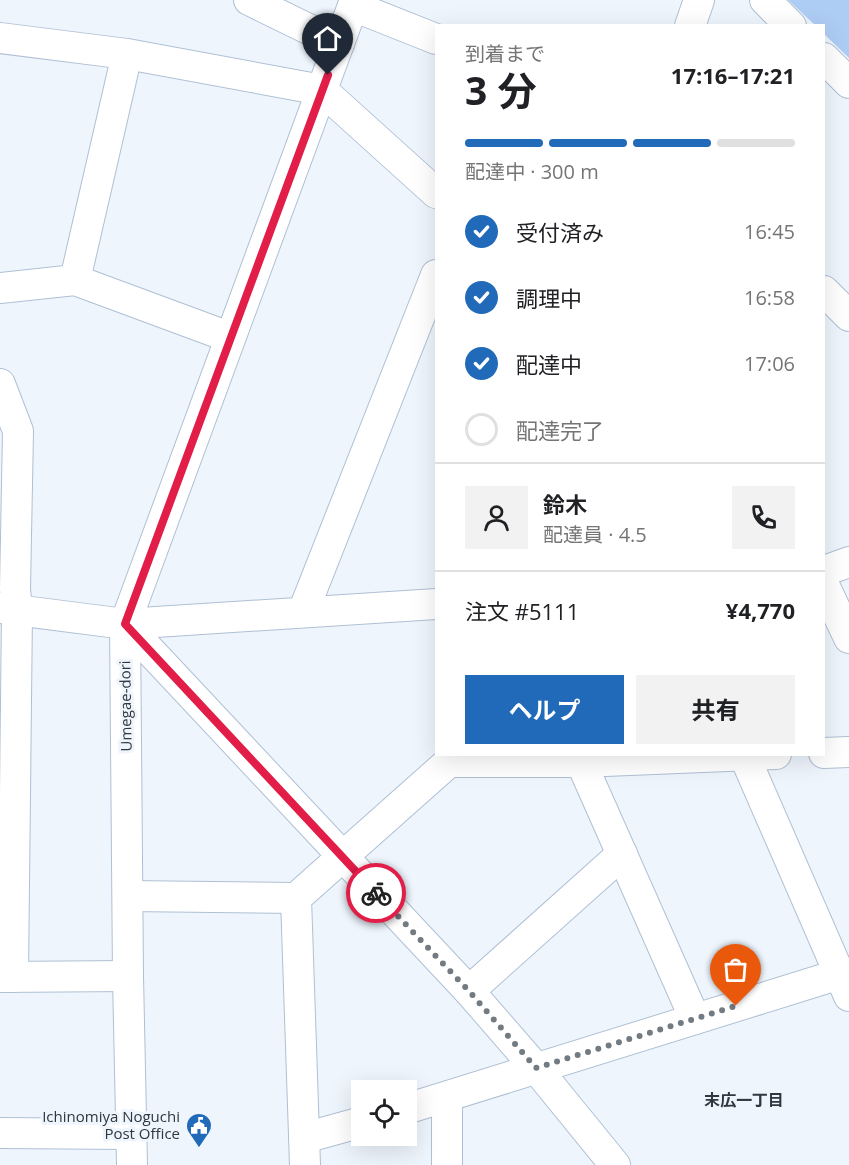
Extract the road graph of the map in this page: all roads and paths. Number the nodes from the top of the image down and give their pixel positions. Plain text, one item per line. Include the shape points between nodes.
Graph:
1 (249, 0) edge
2 (699, 0) edge
3 (765, 0) edge
4 (354, 3) edge
5 (691, 24) edge
6 (789, 24) edge
7 (0, 38) edge
8 (435, 39) edge
9 (339, 44) junction
10 (127, 54) junction
11 (825, 59) edge
12 (849, 83) edge
13 (322, 90) junction
14 (435, 193) edge
15 (435, 278) edge
16 (75, 280) junction
17 (0, 288) edge
18 (825, 292) edge
19 (849, 316) edge
20 (230, 337) junction
21 (0, 384) edge
22 (849, 562) edge
23 (825, 571) edge
24 (825, 587) edge
25 (435, 604) edge
26 (8, 609) edge
27 (303, 612) junction
28 (125, 624) junction
29 (849, 638) edge
30 (849, 752) edge
31 (825, 753) edge
32 (721, 756) edge
33 (744, 756) edge
34 (449, 758) edge
35 (581, 762) junction
36 (622, 854) junction
37 (342, 856) junction
38 (128, 896) junction
39 (296, 898) junction
40 (7, 904) edge
41 (128, 976) junction
42 (7, 977) edge
43 (844, 985) edge
44 (469, 991) junction
45 (695, 1019) junction
46 (536, 1068) junction
47 (447, 1098) junction
48 (417, 1106) edge
49 (351, 1128) edge
50 (0, 1133) edge
51 (132, 1134) junction
52 (305, 1152) edge
53 (132, 1165) edge
54 (447, 1165) edge
55 (615, 1165) edge

1 - 9 street
2 - 5 street
3 - 6 street
4 - 8 street
4 - 9 street, Umegae-dori
7 - 10 street
9 - 13 street, Umegae-dori
10 - 13 street
10 - 16 street
11 - 12 street
13 - 14 street
13 - 20 street, Umegae-dori
15 - 27 street
16 - 17 street
16 - 20 street
18 - 19 street
20 - 28 street, Umegae-dori
21 - 26 street via 18,431 15,588
22 - 23 street
24 - 29 street
25 - 27 street
26 - 28 street
26 - 40 street
27 - 28 street
28 - 37 street
28 - 38 street, Umegae-dori
30 - 31 street
32 - 35 street
33 - 43 street
34 - 35 street
34 - 37 street
35 - 36 street
36 - 44 street
36 - 45 street
37 - 39 street
37 - 44 street
38 - 39 street
38 - 41 street, Umegae-dori
39 - 52 street
40 - 42 street
41 - 42 street
41 - 51 street, Umegae-dori
43 - 45 street
44 - 46 street
45 - 46 street
46 - 47 street
46 - 55 street
47 - 48 street
47 - 54 street
49 - 52 street
50 - 51 street
51 - 53 street, Umegae-dori

